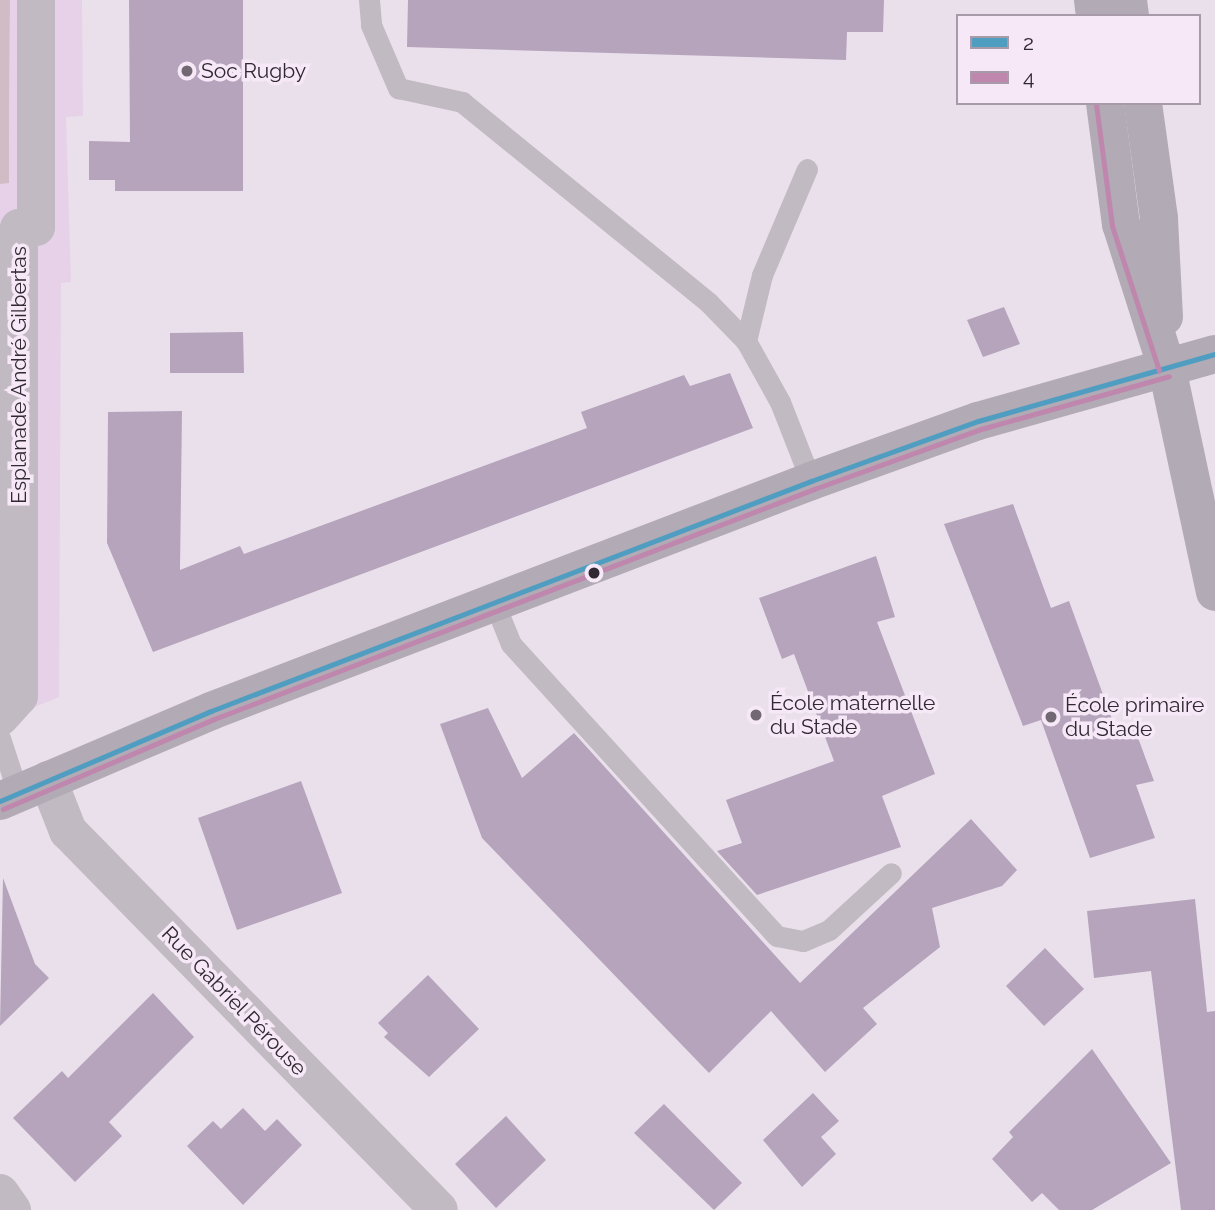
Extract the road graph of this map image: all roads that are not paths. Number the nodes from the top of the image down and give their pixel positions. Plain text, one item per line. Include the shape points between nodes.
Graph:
1 (36, 0) edge
2 (369, 0) edge
3 (1105, 105) edge
4 (1143, 105) edge
5 (807, 169) dead end
6 (746, 341) junction
7 (1215, 354) edge
8 (1167, 368) junction
9 (810, 481) junction
10 (1215, 592) edge
11 (494, 602) junction
12 (0, 717) edge
13 (0, 738) edge
14 (22, 791) edge
15 (891, 873) dead end
16 (0, 1193) edge
17 (12, 1210) edge
18 (439, 1210) edge

1 - 12 street, Esplanade André Gilbertas via 36,227 19,228 19,696
2 - 6 lane via 371,25 398,88 463,103 709,303
3 - 8 main road via 1121,225
4 - 8 main road via 1160,219
5 - 6 lane via 762,275
6 - 9 lane via 780,402
7 - 8 main road
8 - 9 main road via 978,421
8 - 10 main road
9 - 11 main road
11 - 14 main road
11 - 15 lane via 511,644 777,936 803,941 829,930
13 - 14 lane
14 - 18 street, Rue Gabriel Pérouse via 68,831
16 - 17 street

